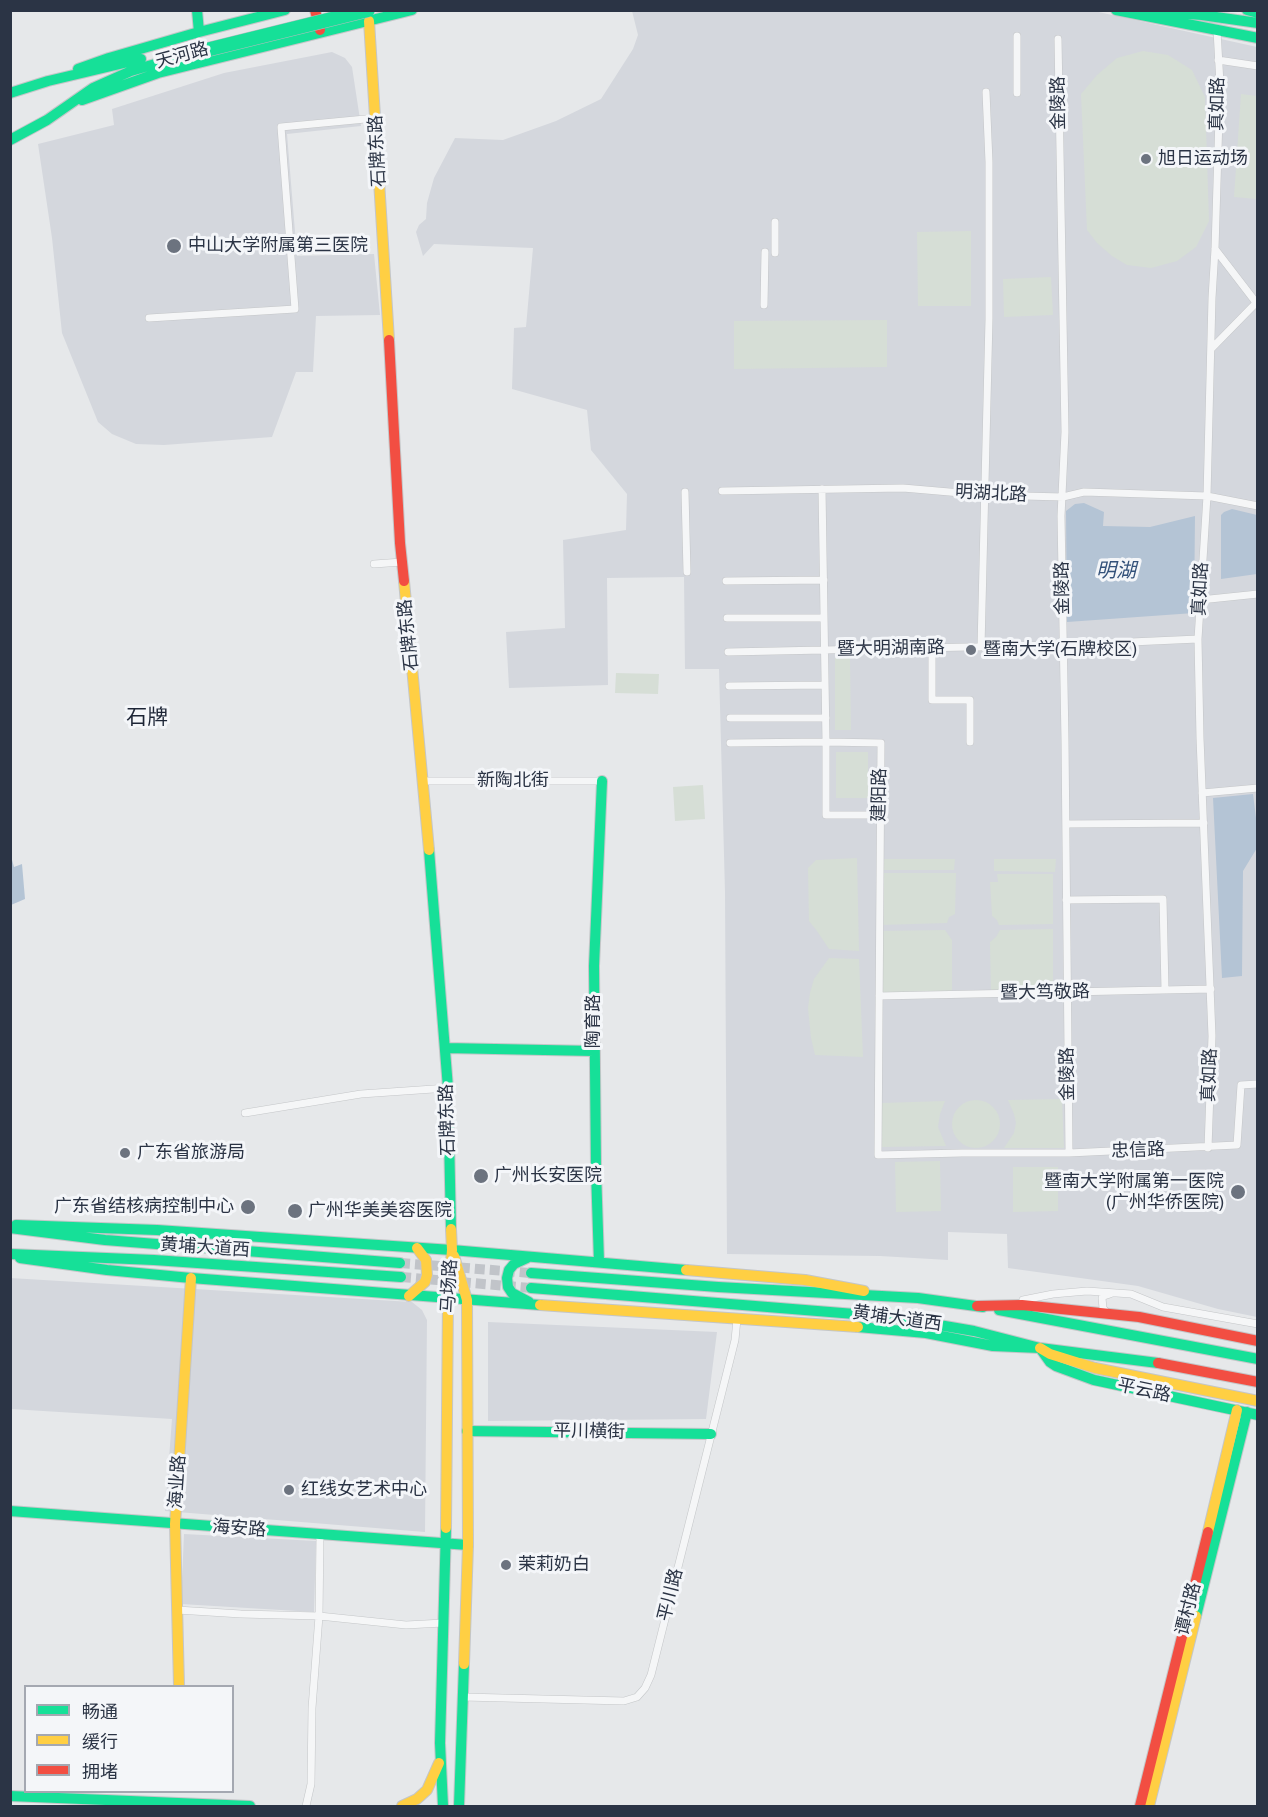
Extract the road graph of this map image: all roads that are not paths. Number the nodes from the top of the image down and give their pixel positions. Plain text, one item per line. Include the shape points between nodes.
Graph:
1 (197, 10) edge
2 (285, 10) edge
3 (315, 10) edge
4 (332, 10) edge
5 (337, 10) edge
6 (412, 10) edge
7 (1116, 10) edge
8 (1137, 10) edge
9 (1247, 10) edge
10 (1257, 13) edge
11 (260, 14) edge
12 (369, 16) edge
13 (1257, 23) edge
14 (1217, 30) junction
15 (199, 32) junction
16 (321, 33) junction
17 (1017, 36) dead end
18 (1257, 38) edge
19 (1058, 39) dead end
20 (263, 47) junction
21 (185, 50) junction
22 (1218, 60) junction
23 (1257, 66) edge
24 (48, 81) junction
25 (986, 92) dead end
26 (10, 93) edge
27 (1017, 93) dead end
28 (68, 105) junction
29 (376, 117) junction
30 (10, 140) edge
31 (775, 222) dead end
32 (1215, 249) junction
33 (765, 252) dead end
34 (775, 253) dead end
35 (1257, 304) edge
36 (765, 305) dead end
37 (149, 318) dead end
38 (1211, 349) junction
39 (822, 489) junction
40 (722, 491) dead end
41 (685, 492) dead end
42 (984, 495) junction
43 (1063, 496) junction
44 (1207, 496) junction
45 (1257, 506) edge
46 (402, 562) junction
47 (374, 564) dead end
48 (687, 572) dead end
49 (824, 580) junction
50 (726, 582) dead end
51 (1257, 594) edge
52 (1200, 600) junction
53 (727, 618) dead end
54 (824, 618) junction
55 (1198, 639) junction
56 (1064, 645) junction
57 (981, 647) junction
58 (932, 649) junction
59 (824, 650) junction
60 (728, 652) dead end
61 (729, 686) dead end
62 (825, 686) junction
63 (730, 718) dead end
64 (826, 718) junction
65 (730, 742) dead end
66 (826, 742) junction
67 (970, 742) dead end
68 (424, 781) junction
69 (602, 781) joint
70 (1257, 788) edge
71 (1202, 794) junction
72 (880, 815) junction
73 (1203, 823) junction
74 (1066, 824) junction
75 (1066, 900) junction
76 (1211, 989) junction
77 (1165, 990) junction
78 (1067, 992) junction
79 (879, 996) junction
80 (445, 1048) junction
81 (594, 1051) junction
82 (1257, 1084) edge
83 (448, 1088) junction
84 (245, 1113) dead end
85 (1208, 1148) junction
86 (1069, 1153) junction
87 (10, 1226) edge
88 (417, 1248) junction
89 (452, 1250) junction
90 (10, 1255) edge
91 (533, 1257) junction
92 (599, 1262) junction
93 (531, 1273) tunnel mouth
94 (191, 1278) junction
95 (531, 1288) tunnel mouth
96 (1112, 1293) junction
97 (409, 1296) junction
98 (885, 1296) junction
99 (448, 1299) junction
100 (467, 1300) junction
101 (1006, 1304) junction
102 (534, 1305) junction
103 (977, 1306) junction
104 (1107, 1313) junction
105 (737, 1319) junction
106 (1257, 1324) edge
107 (1257, 1341) edge
108 (1040, 1347) junction
109 (1257, 1359) edge
110 (1257, 1382) edge
111 (1251, 1408) edge
112 (467, 1431) junction
113 (711, 1434) junction
114 (10, 1511) edge
115 (175, 1524) junction
116 (320, 1535) junction
117 (446, 1544) junction
118 (468, 1545) junction
119 (445, 1576) junction
120 (467, 1577) junction
121 (177, 1610) junction
122 (318, 1616) junction
123 (443, 1623) junction
124 (179, 1685) edge
125 (463, 1697) junction
126 (441, 1754) junction
127 (442, 1771) junction
128 (461, 1772) junction
129 (10, 1796) edge
130 (179, 1797) edge
131 (250, 1806) edge
132 (306, 1806) edge
133 (402, 1806) edge
134 (443, 1806) edge
135 (459, 1806) edge
136 (1140, 1806) edge
137 (1149, 1806) edge

1 - 15 main road
2 - 11 main road
3 - 16 main road
4 - 21 main road, 天河路
5 - 12 main road via 347,17
6 - 12 main road
7 - 14 main road
8 - 13 main road
9 - 10 main road
11 - 15 main road
11 - 20 main road via 266,32
12 - 16 main road
12 - 21 main road, 天河路, bridge
12 - 29 main road, 石牌东路
14 - 18 main road
14 - 22 street, 真如路
15 - 24 main road via 109,58
16 - 20 main road
17 - 27 street
19 - 43 street, 金陵路
20 - 28 main road via 158,73
21 - 24 main road, 天河路
21 - 28 main road, 天河路 via 93,88
22 - 23 street
22 - 32 street, 真如路
24 - 26 main road, 天河路
25 - 42 street via 989,285
28 - 30 main road, 天河路
29 - 37 street via 281,128 294,309
29 - 46 main road, 石牌东路
31 - 34 street
32 - 35 street
32 - 38 street, 真如路
33 - 36 street
35 - 38 street
38 - 44 street, 真如路
39 - 40 street, 明湖北路
39 - 42 street, 明湖北路 via 903,488
39 - 49 street
41 - 48 street
42 - 43 street, 明湖北路
42 - 57 street
43 - 44 street, 明湖北路 via 1084,492
43 - 56 street, 金陵路
44 - 45 street, 明湖北路
44 - 52 street, 真如路
46 - 47 street
46 - 68 main road, 石牌东路
49 - 50 street
49 - 54 street
51 - 52 street
52 - 55 street, 真如路
53 - 54 street
54 - 59 street
55 - 56 street, 暨大明湖南路
55 - 71 street, 真如路
56 - 57 street, 暨大明湖南路
56 - 74 street, 金陵路
57 - 58 street, 暨大明湖南路
58 - 59 street, 暨大明湖南路
58 - 67 street via 932,700 970,700
59 - 60 street, 暨大明湖南路
59 - 62 street
61 - 62 street
62 - 64 street
63 - 64 street
64 - 66 street
65 - 66 street
66 - 72 street via 826,815
66 - 72 street, 建阳路 via 881,743
68 - 69 street, 新陶北街
68 - 80 main road, 石牌东路
69 - 81 main road, 陶育路
70 - 71 street
71 - 73 street, 真如路
72 - 79 street, 建阳路
73 - 74 street
73 - 76 street, 真如路
74 - 75 street, 金陵路
75 - 77 street via 1163,899
75 - 78 street, 金陵路
76 - 77 street, 暨大笃敬路
76 - 85 street, 真如路
77 - 78 street, 暨大笃敬路
78 - 79 street, 暨大笃敬路
78 - 86 street, 金陵路
79 - 86 street, 建阳路 via 878,1155
80 - 81 main road
80 - 83 main road, 石牌东路
81 - 92 main road, 陶育路
82 - 85 street, 忠信路 via 1241,1085 1237,1146
83 - 84 street via 361,1094
83 - 89 main road, 石牌东路
85 - 86 street, 忠信路
87 - 88 main road via 157,1230
87 - 90 main road, 黄埔大道西 via 105,1240 400,1270
88 - 89 main road
88 - 97 main road via 426,1260 427,1275 425,1282
89 - 91 main road
89 - 99 main road, 马场路
89 - 100 main road, 马场路
90 - 94 main road
91 - 92 main road
91 - 102 main road via 514,1264 507,1278 512,1293
92 - 98 main road via 805,1280
93 - 98 main road, 黄埔大道西
94 - 97 main road
94 - 115 main road, 海业路
95 - 108 main road, 黄埔大道西 via 892,1317
96 - 101 street via 1053,1294
96 - 104 street via 1102,1298
96 - 106 street via 1131,1294 1163,1307
97 - 99 main road
98 - 103 main road, 黄埔大道西
99 - 100 main road
99 - 117 main road, 马场路
100 - 102 main road
100 - 112 main road, 马场路
101 - 103 main road
101 - 104 main road
102 - 105 main road
103 - 109 main road, 黄埔大道西
104 - 107 main road
105 - 108 main road via 876,1328 1004,1347
105 - 113 street, 平川路
108 - 110 main road, 黄埔大道西
108 - 111 main road via 1095,1368
108 - 111 main road, 平云路 via 1056,1366 1122,1388
111 - 136 main road, 谭村路 via 1194,1593
111 - 137 main road, 谭村路
112 - 113 main road, 平川横街
112 - 118 main road, 马场路
113 - 125 street, 平川路 via 651,1675 637,1697 624,1701
114 - 115 main road, 海安路
115 - 116 main road, 海安路
115 - 121 main road, 海业路
116 - 117 main road, 海安路
116 - 122 street
117 - 118 main road, 海安路
117 - 119 main road, 马场路
118 - 120 main road, 马场路
119 - 120 main road
119 - 123 main road, 马场路
120 - 125 main road, 马场路
121 - 122 street
121 - 124 main road, 海业路
122 - 123 street via 406,1625
122 - 132 street via 311,1784
123 - 126 main road, 马场路
125 - 128 main road, 马场路
126 - 127 main road, 马场路
126 - 133 main road via 427,1790
127 - 128 main road
127 - 134 main road, 马场路
128 - 135 main road, 马场路
129 - 130 main road
130 - 131 main road

